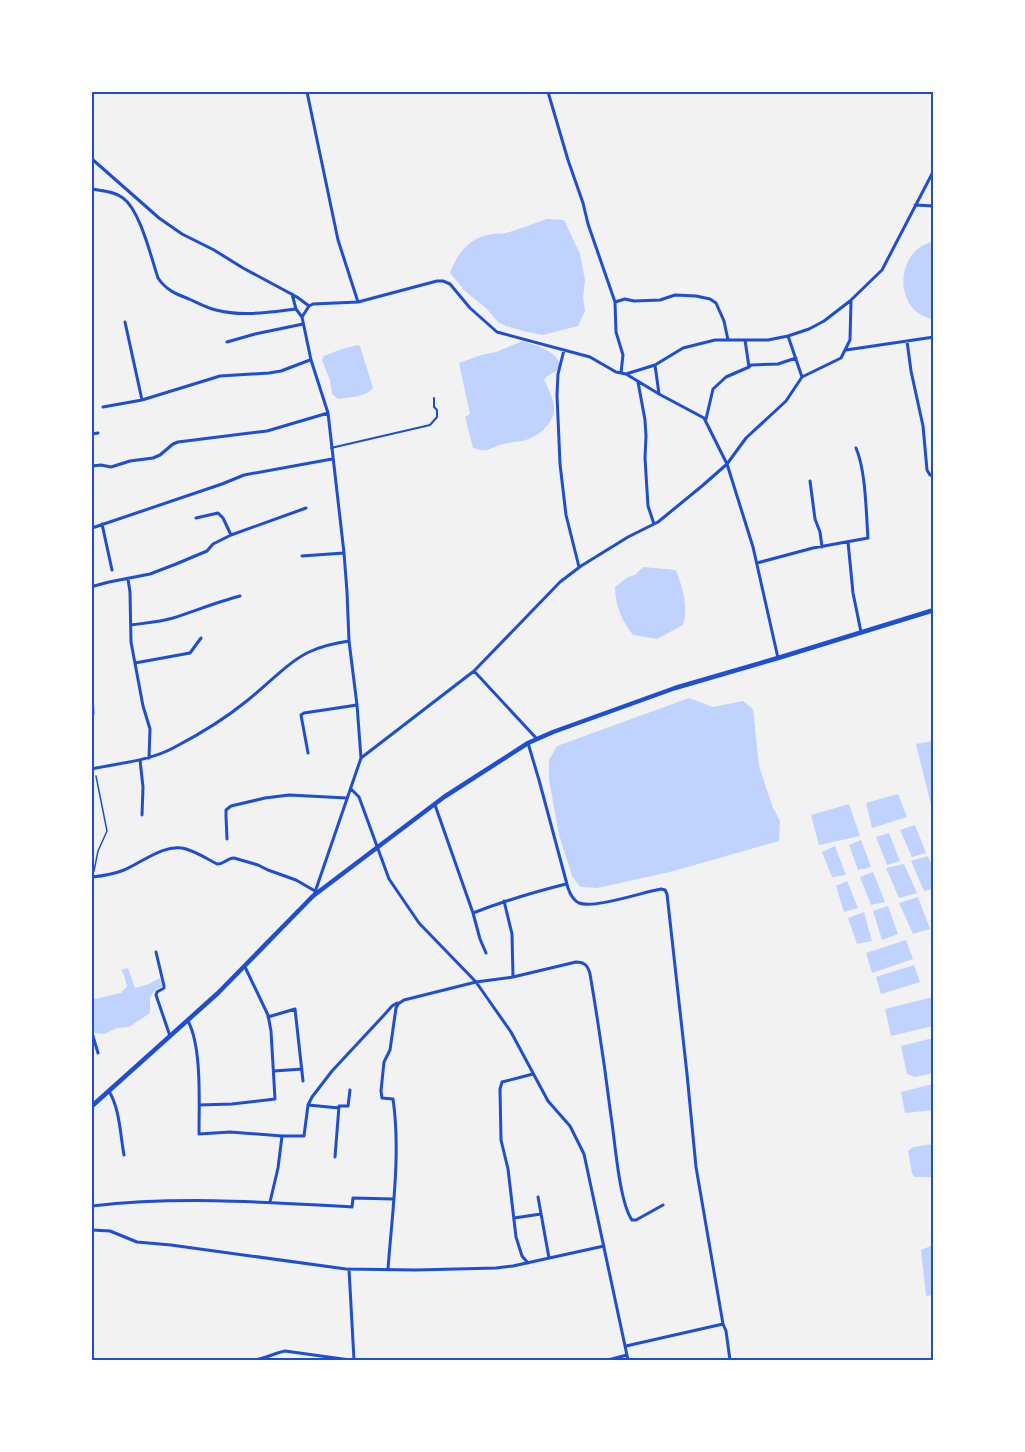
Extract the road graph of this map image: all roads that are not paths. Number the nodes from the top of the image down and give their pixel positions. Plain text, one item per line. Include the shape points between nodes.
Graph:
1 (308, 92) edge
2 (548, 92) edge
3 (92, 159) edge
4 (933, 170) edge
5 (92, 189) edge
6 (130, 192) junction
7 (123, 197) junction
8 (915, 206) junction
9 (933, 206) edge
10 (292, 294) junction
11 (851, 300) junction
12 (358, 302) junction
13 (615, 302) junction
14 (309, 306) junction
15 (296, 309) junction
16 (302, 317) junction
17 (125, 322) dead end
18 (303, 324) junction
19 (788, 336) junction
20 (933, 337) edge
21 (728, 340) junction
22 (745, 340) junction
23 (907, 341) junction
24 (227, 342) dead end
25 (564, 350) junction
26 (845, 350) junction
27 (796, 358) junction
28 (311, 360) junction
29 (655, 365) junction
30 (749, 367) junction
31 (621, 373) junction
32 (626, 374) junction
33 (802, 377) junction
34 (638, 382) junction
35 (659, 394) junction
36 (434, 398) dead end
37 (142, 400) junction
38 (103, 407) dead end
39 (328, 413) junction
40 (706, 420) junction
41 (98, 433) dead end
42 (92, 434) edge
43 (331, 448) junction
44 (856, 448) dead end
45 (332, 459) junction
46 (727, 464) junction
47 (92, 466) edge
48 (933, 477) edge
49 (810, 482) dead end
50 (306, 508) dead end
51 (196, 518) dead end
52 (102, 524) junction
53 (654, 524) junction
54 (92, 528) edge
55 (231, 535) junction
56 (848, 542) junction
57 (822, 547) junction
58 (344, 553) junction
59 (302, 556) dead end
60 (757, 563) junction
61 (579, 567) junction
62 (112, 570) dead end
63 (128, 579) junction
64 (92, 588) edge
65 (240, 596) dead end
66 (933, 610) edge
67 (131, 625) junction
68 (861, 633) junction
69 (201, 638) dead end
70 (349, 641) junction
71 (778, 658) junction
72 (135, 663) junction
73 (474, 671) junction
74 (92, 693) edge
75 (357, 705) junction
76 (93, 714) dead end
77 (537, 738) junction
78 (528, 743) junction
79 (308, 753) dead end
80 (149, 758) junction
81 (361, 758) junction
82 (140, 760) junction
83 (92, 769) edge
84 (351, 788) junction
85 (347, 798) junction
86 (435, 805) junction
87 (142, 815) dead end
88 (227, 839) dead end
89 (377, 848) junction
90 (92, 877) edge
91 (567, 884) junction
92 (314, 893) junction
93 (504, 900) junction
94 (473, 913) junction
95 (156, 952) dead end
96 (486, 953) dead end
97 (244, 967) junction
98 (513, 976) junction
99 (476, 982) junction
100 (400, 1001) junction
101 (268, 1017) junction
102 (188, 1021) junction
103 (92, 1034) edge
104 (170, 1036) junction
105 (98, 1053) dead end
106 (302, 1069) junction
107 (274, 1071) junction
108 (533, 1074) junction
109 (303, 1081) dead end
110 (350, 1090) dead end
111 (109, 1091) junction
112 (199, 1105) junction
113 (308, 1105) junction
114 (92, 1106) edge
115 (339, 1108) junction
116 (282, 1136) junction
117 (124, 1155) dead end
118 (336, 1157) dead end
119 (538, 1197) dead end
120 (393, 1199) junction
121 (270, 1202) junction
122 (663, 1205) dead end
123 (92, 1206) edge
124 (541, 1214) junction
125 (514, 1218) junction
126 (92, 1230) edge
127 (604, 1246) junction
128 (549, 1258) junction
129 (528, 1263) junction
130 (349, 1269) junction
131 (388, 1269) junction
132 (723, 1324) junction
133 (626, 1346) junction
134 (627, 1355) junction
135 (255, 1360) edge
136 (352, 1360) edge
137 (608, 1360) edge
138 (628, 1360) edge
139 (729, 1360) edge

1 - 12 street via 338,240
2 - 13 street
3 - 6 street
4 - 8 street
5 - 7 street
6 - 7 street
6 - 10 street via 182,234
7 - 15 street via 140,223 158,278 172,292 229,312
8 - 9 street
8 - 11 street via 882,270
10 - 14 street
10 - 15 street
11 - 19 street via 810,329
11 - 26 street via 850,340
12 - 14 street
12 - 25 street via 443,281 497,332
13 - 21 street via 660,300 675,295 710,299 724,321
13 - 31 street via 616,332 623,355
14 - 16 street
15 - 16 street
16 - 18 street
17 - 37 street
18 - 24 street
18 - 28 street
19 - 22 street
19 - 27 street
20 - 23 street
21 - 22 street
21 - 29 street via 683,348
22 - 30 street
23 - 26 street
23 - 48 street via 927,470
25 - 31 street via 590,357
25 - 61 street via 557,395 560,464 566,515
26 - 33 street via 841,358
27 - 30 street
27 - 33 street
28 - 37 street via 269,373 220,376
28 - 39 street
29 - 32 street
29 - 35 street
30 - 40 street via 726,377 713,389
31 - 32 street
32 - 34 street
33 - 46 street via 786,401 746,438
34 - 35 street
34 - 53 street via 646,428 648,506
35 - 40 street
36 - 43 street via 437,417 430,425
37 - 38 street
39 - 43 street
39 - 47 street via 267,431 178,442 153,458 115,467
40 - 46 street
41 - 42 street
43 - 45 street
44 - 56 street via 868,538
45 - 52 street via 244,475
45 - 58 street
46 - 53 street
46 - 60 street
49 - 57 street
50 - 55 street
51 - 55 street via 218,513
52 - 54 street
52 - 62 street
53 - 61 street
55 - 63 street via 196,556
56 - 57 street
56 - 68 street
57 - 60 street
58 - 59 street
58 - 70 street
60 - 71 street
61 - 73 street
63 - 64 street
63 - 67 street
65 - 67 street via 174,618
66 - 68 main road
67 - 72 street
68 - 71 main road
69 - 72 street via 190,653
70 - 75 street
70 - 80 street via 309,652 212,725
71 - 77 main road via 675,688
72 - 80 street via 150,729
73 - 77 street
73 - 81 street
74 - 76 street
75 - 79 street via 301,715
75 - 81 street
77 - 78 main road
78 - 86 main road
78 - 91 street
80 - 82 street
81 - 84 street
82 - 83 street
82 - 87 street
84 - 85 street
84 - 89 street
85 - 88 street via 289,795 231,806 226,810
85 - 92 street
86 - 89 main road
86 - 94 street
89 - 92 main road
89 - 99 street via 389,879 419,923
90 - 92 street via 125,870 169,849 180,848 217,864 234,858 258,865 297,880
91 - 93 street
91 - 132 street via 575,900 582,904 661,889 667,894 696,1167
92 - 97 main road
93 - 94 street
93 - 98 street via 512,934
94 - 96 street
95 - 104 street via 164,988 156,994
97 - 101 street
97 - 102 main road
98 - 99 street
98 - 122 street via 576,962 588,968 619,1179 628,1212 636,1220
99 - 100 street
99 - 108 street via 511,1032
100 - 113 street via 332,1071
100 - 120 street via 384,1062 381,1091 382,1098 393,1099 395,1114
101 - 106 street via 295,1009
101 - 107 street
102 - 104 main road
102 - 112 street via 195,1039
103 - 105 street
104 - 111 main road
106 - 107 street
106 - 109 street
107 - 112 street via 275,1099
108 - 125 street via 502,1082 500,1089 501,1140
108 - 127 street via 548,1101 570,1126 584,1154
110 - 115 street via 348,1106
111 - 114 main road
111 - 117 street via 119,1117
112 - 116 street via 199,1134
113 - 115 street
113 - 116 street via 304,1136
115 - 118 street
116 - 121 street
119 - 124 street
120 - 121 street via 352,1198 351,1207
120 - 131 street
121 - 123 street via 171,1200
124 - 125 street
124 - 128 street
125 - 129 street via 517,1242
126 - 130 street via 110,1231 143,1244
127 - 128 street
127 - 133 street
128 - 129 street
129 - 131 street via 496,1268
130 - 131 street
130 - 136 street
132 - 133 street
132 - 139 street
133 - 134 street
134 - 137 street
134 - 138 street
135 - 136 street via 285,1351

